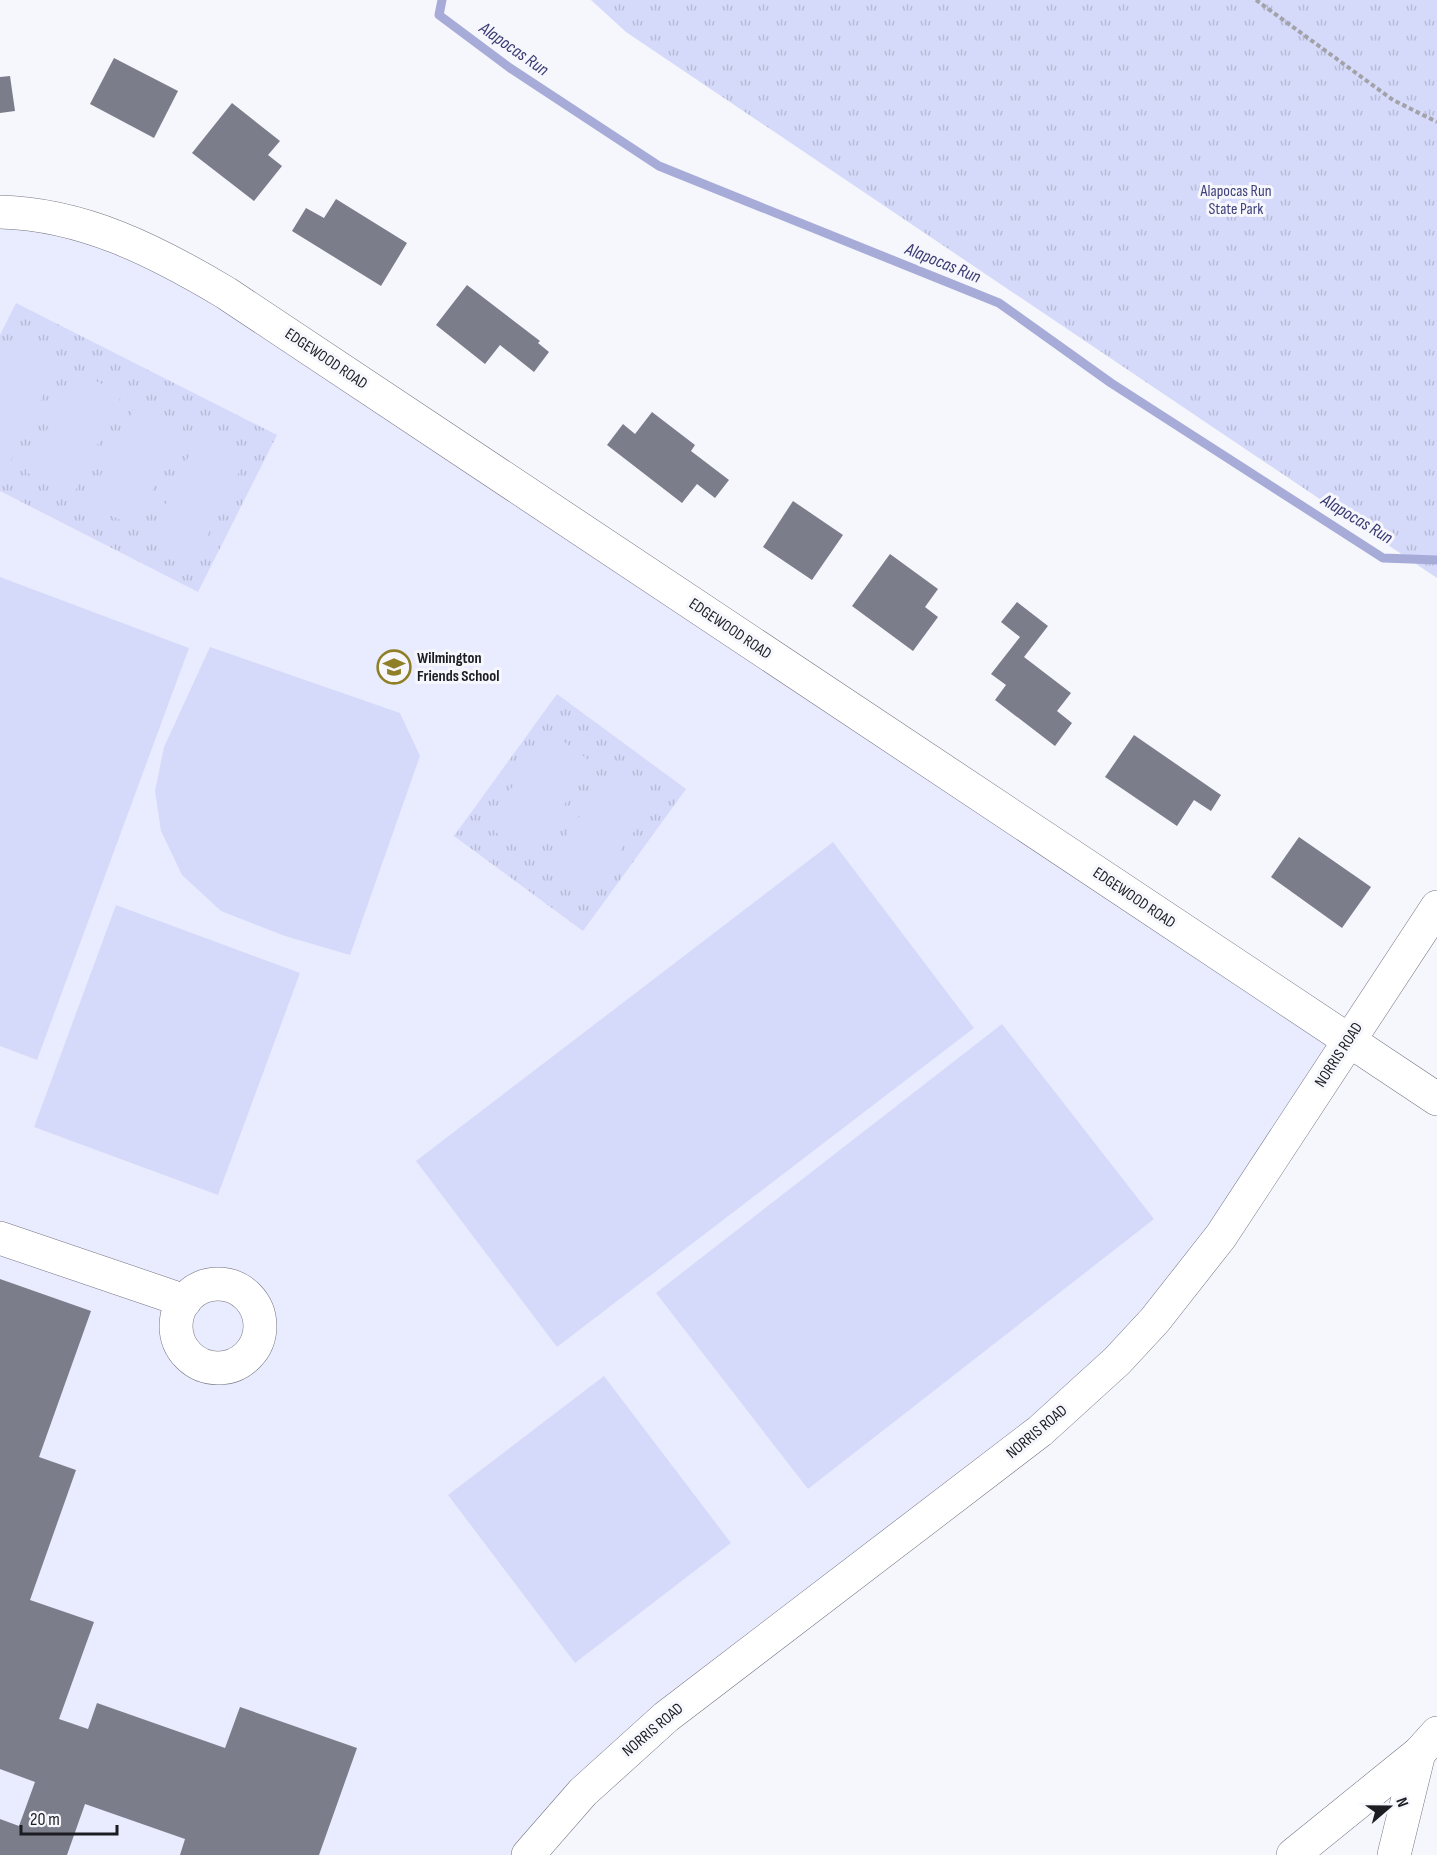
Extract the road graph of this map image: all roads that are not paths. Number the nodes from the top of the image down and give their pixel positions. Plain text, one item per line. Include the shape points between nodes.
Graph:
1 (0, 212) edge
2 (1437, 907) edge
3 (1349, 1041) junction
4 (1437, 1099) edge
5 (0, 1238) edge
6 (185, 1301) dead end
7 (1428, 1743) edge
8 (528, 1855) edge
9 (1293, 1855) edge
10 (1394, 1855) edge

1 - 3 street, EDGEWOOD ROAD via 70,222 127,240 169,259 226,293
2 - 3 street, NORRIS ROAD
3 - 4 street, EDGEWOOD ROAD
3 - 8 street, NORRIS ROAD via 1221,1236 1117,1361 1040,1431 666,1717 583,1792
5 - 6 street
7 - 9 street
7 - 10 street

